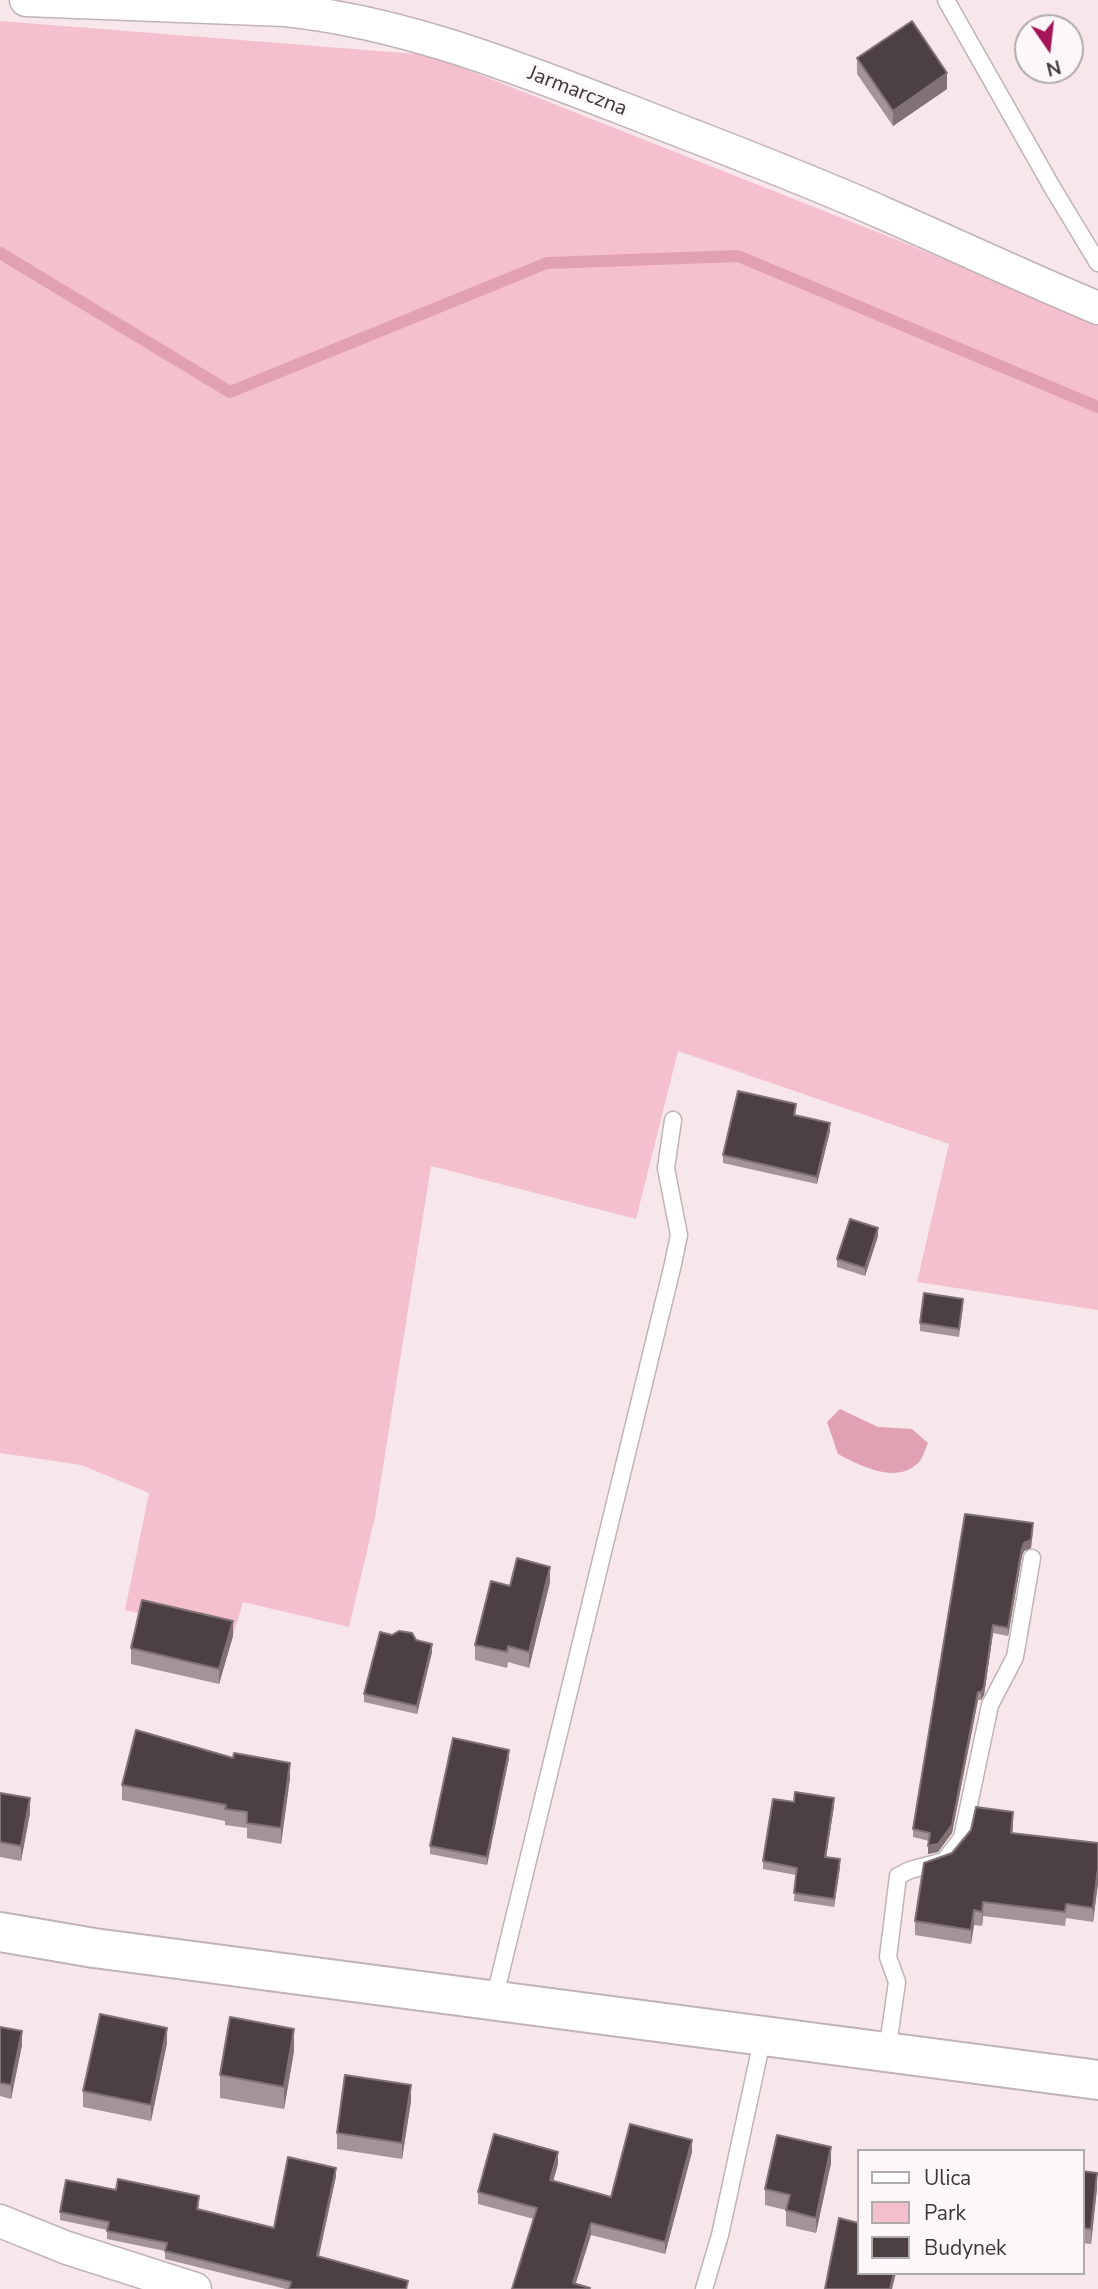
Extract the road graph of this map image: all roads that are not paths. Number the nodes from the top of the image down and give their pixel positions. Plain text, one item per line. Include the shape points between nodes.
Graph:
1 (26, 0) edge
2 (946, 0) edge
3 (1098, 264) edge
4 (1098, 308) edge
5 (673, 1120) dead end
6 (1032, 1558) dead end
7 (0, 1932) edge
8 (494, 2000) junction
9 (763, 2036) junction
10 (887, 2052) junction
11 (1098, 2080) edge
12 (0, 2221) edge
13 (195, 2289) edge
14 (704, 2289) edge

1 - 4 street, Jarmarczna via 285,10 410,33 735,152
2 - 3 lane
5 - 8 lane via 666,1168 677,1245
6 - 10 lane via 1015,1657 990,1705 962,1839 944,1861 898,1876 888,1957 898,1982
7 - 8 street
8 - 9 street
9 - 10 street
9 - 14 lane
10 - 11 street
12 - 13 street

